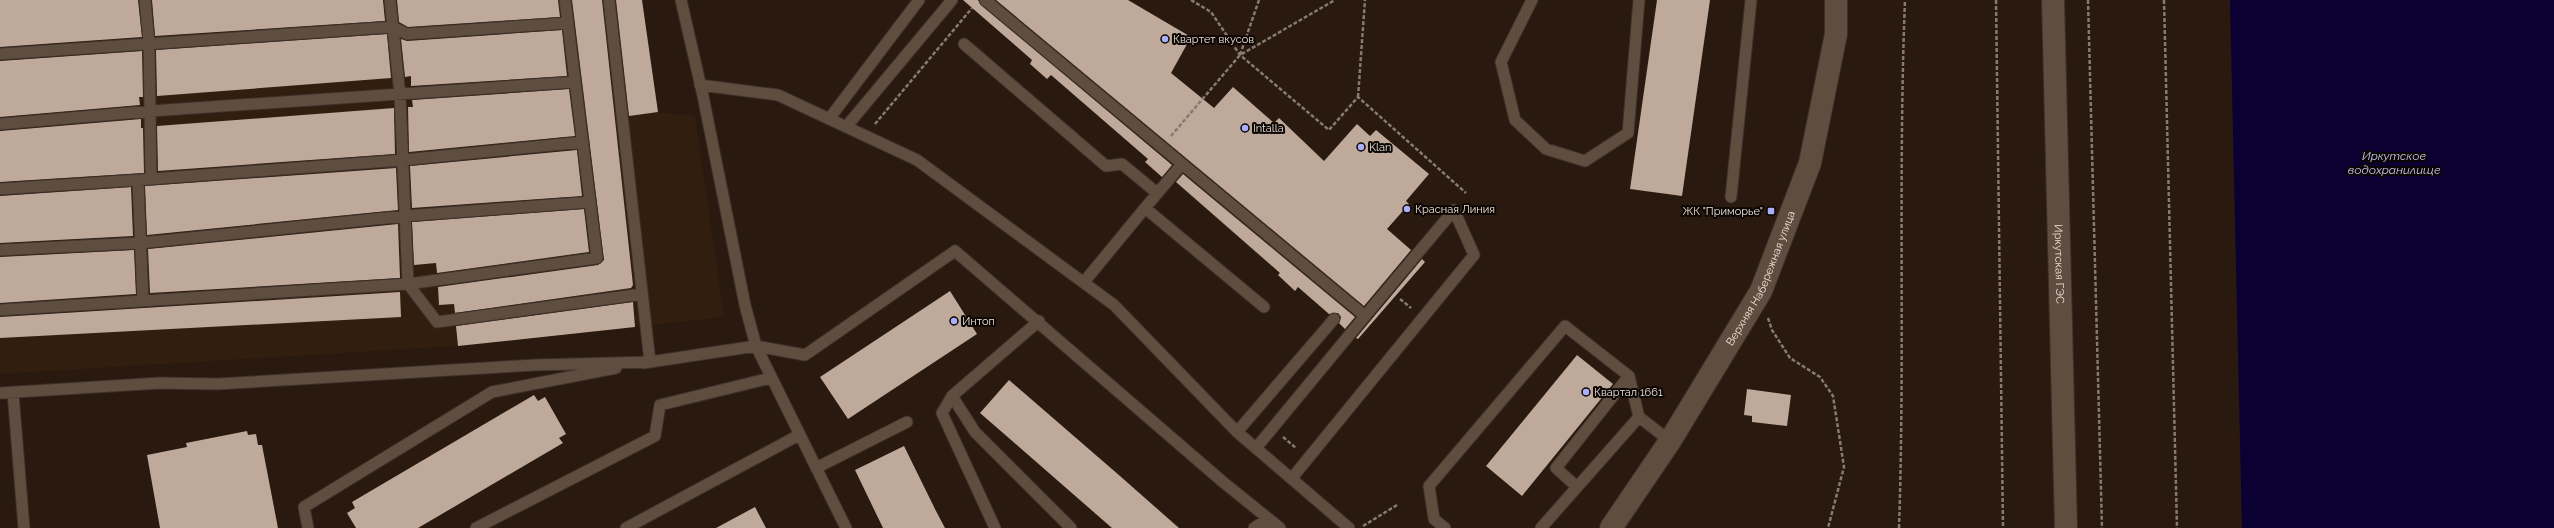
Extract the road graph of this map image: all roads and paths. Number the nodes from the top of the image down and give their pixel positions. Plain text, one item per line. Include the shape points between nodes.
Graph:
1 (145, 0) edge
2 (390, 0) edge
3 (565, 0) edge
4 (609, 0) edge
5 (681, 0) edge
6 (919, 0) edge
7 (952, 0) edge
8 (985, 0) edge
9 (1191, 0) edge
10 (1259, 0) edge
11 (1335, 0) edge
12 (1365, 0) edge
13 (1532, 0) edge
14 (1639, 0) edge
15 (1751, 0) edge
16 (1836, 0) edge
17 (1905, 0) edge
18 (1996, 0) edge
19 (2052, 0) edge
20 (2088, 0) edge
21 (2164, 0) edge
22 (972, 8) dead end
23 (568, 23) junction
24 (393, 27) junction
25 (149, 42) junction
26 (964, 44) dead end
27 (0, 54) edge
28 (1240, 55) junction
29 (575, 82) junction
30 (700, 85) junction
31 (400, 95) junction
32 (1358, 96) junction
33 (150, 111) junction
34 (829, 119) junction
35 (0, 124) edge
36 (846, 127) junction
37 (865, 136) junction
38 (583, 142) junction
39 (1161, 147) junction
40 (403, 160) junction
41 (1182, 164) junction
42 (151, 179) junction
43 (138, 180) junction
44 (0, 189) edge
45 (1158, 193) junction
46 (1466, 193) dead end
47 (1731, 197) dead end
48 (590, 202) junction
49 (1145, 208) junction
50 (405, 216) junction
51 (140, 243) junction
52 (0, 250) edge
53 (1084, 282) junction
54 (408, 284) junction
55 (1761, 291) junction
56 (642, 294) junction
57 (1396, 296) dead end
58 (143, 301) junction
59 (1264, 307) dead end
60 (0, 310) edge
61 (1365, 316) junction
62 (1423, 318) junction
63 (1334, 319) dead end
64 (1039, 321) junction
65 (756, 346) junction
66 (650, 362) junction
67 (1629, 376) junction
68 (771, 378) junction
69 (0, 393) edge
70 (13, 393) junction
71 (952, 396) junction
72 (1639, 417) junction
73 (907, 422) dead end
74 (1272, 428) junction
75 (1237, 432) junction
76 (799, 435) junction
77 (1670, 441) junction
78 (1256, 448) junction
79 (1308, 458) junction
80 (816, 468) junction
81 (1292, 478) junction
82 (1577, 487) junction
83 (1396, 505) dead end
84 (1269, 523) edge
85 (24, 528) edge
86 (308, 528) edge
87 (476, 528) edge
88 (626, 528) edge
89 (846, 528) edge
90 (995, 528) edge
91 (1071, 528) edge
92 (1254, 528) edge
93 (1280, 528) edge
94 (1349, 528) edge
95 (1359, 528) edge
96 (1445, 528) edge
97 (1541, 528) edge
98 (1611, 528) edge
99 (1828, 528) edge
100 (1899, 528) edge
101 (2002, 528) edge
102 (2066, 528) edge
103 (2102, 528) edge
104 (2177, 528) edge

1 - 25 lane
2 - 24 lane
3 - 23 lane
4 - 56 lane
5 - 30 lane
6 - 34 lane
7 - 36 lane
8 - 39 lane
9 - 28 path via 1211,12
10 - 28 path
11 - 28 path
12 - 32 path
13 - 14 lane via 1501,62 1515,120 1546,149 1585,161 1628,133
15 - 47 lane
16 - 55 street, Верхняя Набережная улица via 1836,34 1810,163
17 - 100 path via 1902,93 1903,412
18 - 101 path
19 - 102 street, Иркутская ГЭС
20 - 103 path
21 - 104 path
22 - 37 path
23 - 24 lane via 407,34
23 - 29 lane
24 - 25 lane
24 - 31 lane
25 - 27 lane
25 - 33 lane
26 - 45 lane via 1106,166 1122,164
28 - 32 path via 1328,130
28 - 39 path
29 - 31 lane
29 - 38 lane
30 - 34 lane via 778,96
30 - 65 lane via 745,305
31 - 33 lane
31 - 40 lane
32 - 46 path
33 - 35 lane
33 - 42 lane
34 - 36 lane
36 - 37 lane
37 - 53 lane via 917,160
38 - 40 lane
38 - 48 lane
39 - 41 lane
40 - 42 lane
40 - 50 lane
41 - 45 lane
41 - 61 lane
42 - 43 lane
43 - 44 lane
43 - 51 lane
45 - 49 lane
48 - 50 lane
48 - 54 lane via 597,258
49 - 53 lane
49 - 59 lane
50 - 51 lane
50 - 54 lane
51 - 52 lane
51 - 58 lane
53 - 75 lane via 1114,305
54 - 56 lane via 436,322
54 - 58 lane
55 - 77 street, Верхняя Набережная улица
55 - 99 path via 1772,330 1790,358 1820,377 1833,396 1844,467
56 - 66 lane
57 - 62 path
58 - 60 lane
61 - 62 lane via 1454,210 1474,255
61 - 74 lane
62 - 79 lane
63 - 75 lane
64 - 65 lane via 955,251 805,355
64 - 71 lane
64 - 84 lane
65 - 66 lane
65 - 68 lane
66 - 70 lane via 535,365 225,383 160,383
66 - 86 lane via 492,392 304,507
67 - 72 lane
67 - 82 lane via 1556,468
67 - 96 lane via 1565,326 1429,486 1434,519
68 - 76 lane
68 - 87 lane via 660,405 655,436
69 - 70 lane
70 - 85 lane
71 - 90 lane via 942,413
71 - 91 lane via 975,432
72 - 77 lane
72 - 82 lane
73 - 80 lane
74 - 78 lane
74 - 79 path
75 - 78 lane
76 - 80 lane
76 - 88 lane
77 - 98 street, Верхняя Набережная улица
78 - 81 lane
79 - 81 lane
80 - 89 lane
81 - 94 lane
82 - 97 lane
83 - 95 path
84 - 92 lane
84 - 93 lane

